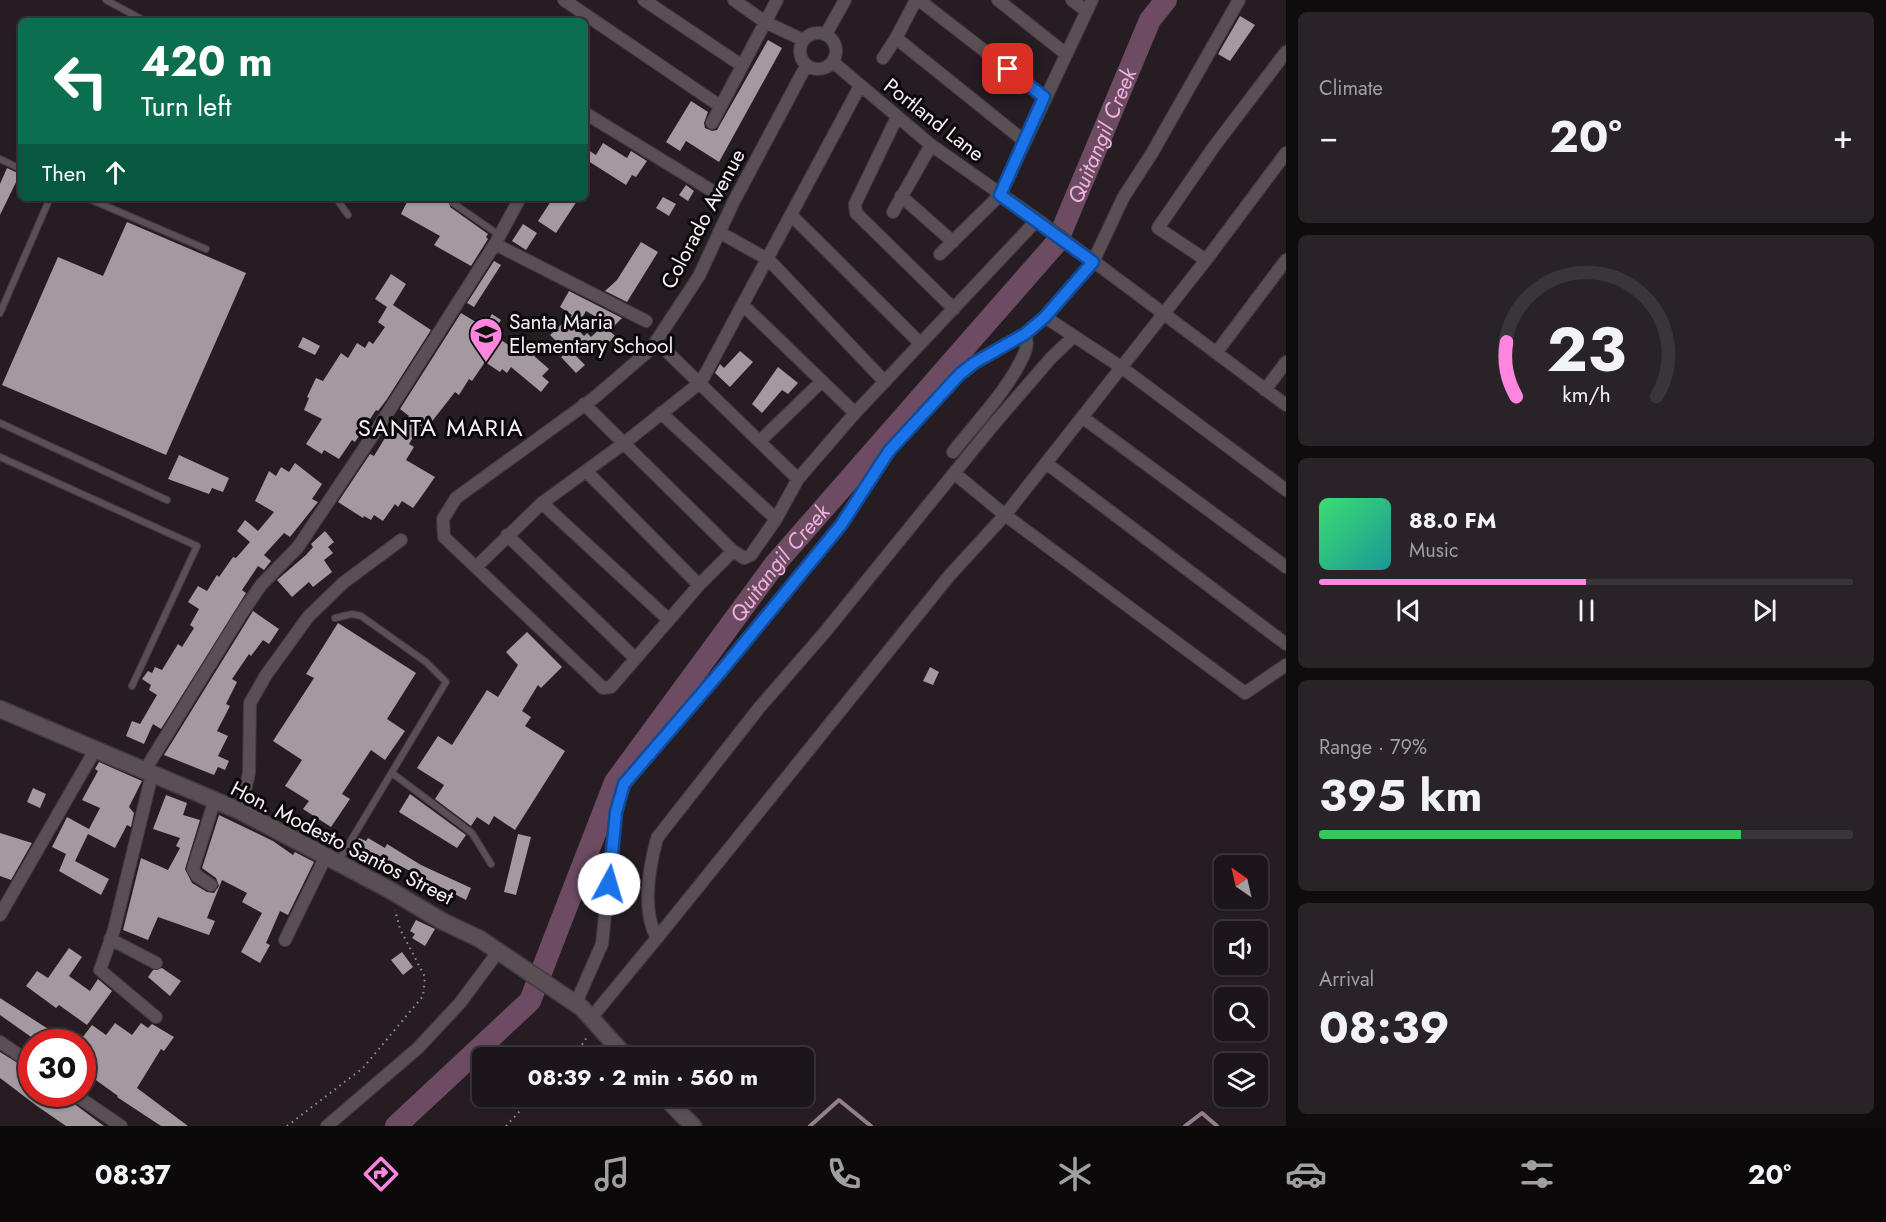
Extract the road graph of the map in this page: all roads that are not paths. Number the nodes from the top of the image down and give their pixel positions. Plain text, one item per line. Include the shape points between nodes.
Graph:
1 (106, 0) edge
2 (564, 0) edge
3 (644, 0) edge
4 (734, 0) edge
5 (777, 0) edge
6 (845, 0) edge
7 (917, 0) edge
8 (998, 0) edge
9 (1072, 0) edge
10 (1239, 0) edge
11 (1089, 6) edge
12 (139, 18) edge
13 (765, 22) junction
14 (826, 34) junction
15 (896, 38) junction
16 (803, 40) junction
17 (1286, 52) edge
18 (1066, 54) junction
19 (883, 58) dead end
20 (833, 62) junction
21 (741, 66) junction
22 (807, 66) junction
23 (860, 86) junction
24 (1044, 97) junction
25 (720, 106) junction
26 (588, 115) edge
27 (897, 117) junction
28 (712, 123) dead end
29 (1023, 140) junction
30 (931, 145) junction
31 (1286, 153) edge
32 (0, 159) edge
33 (18, 168) edge
34 (719, 195) dead end
35 (1000, 195) junction
36 (901, 196) junction
37 (49, 201) edge
38 (94, 201) edge
39 (338, 201) edge
40 (518, 201) edge
41 (453, 203) dead end
42 (892, 212) dead end
43 (348, 215) dead end
44 (792, 216) junction
45 (1041, 223) junction
46 (719, 232) junction
47 (497, 239) junction
48 (953, 242) junction
49 (206, 249) dead end
50 (940, 254) dead end
51 (1088, 258) junction
52 (769, 260) junction
53 (1286, 260) edge
54 (1206, 261) junction
55 (743, 305) junction
56 (954, 309) junction
57 (0, 313) edge
58 (1164, 314) junction
59 (1045, 317) junction
60 (646, 321) dead end
61 (1025, 334) junction
62 (1074, 336) junction
63 (656, 341) junction
64 (920, 343) junction
65 (1216, 353) junction
66 (1286, 362) edge
67 (1121, 367) junction
68 (701, 382) junction
69 (821, 382) junction
70 (885, 382) junction
71 (1264, 390) junction
72 (584, 404) junction
73 (1286, 405) edge
74 (661, 413) junction
75 (855, 413) junction
76 (1082, 417) junction
77 (0, 423) edge
78 (760, 441) junction
79 (623, 444) junction
80 (953, 452) dead end
81 (0, 457) edge
82 (1046, 463) junction
83 (586, 471) junction
84 (954, 473) junction
85 (798, 479) junction
86 (1286, 490) edge
87 (167, 500) dead end
88 (542, 503) junction
89 (1005, 515) junction
90 (776, 519) junction
91 (507, 535) junction
92 (401, 540) dead end
93 (733, 551) junction
94 (476, 567) junction
95 (1286, 567) edge
96 (699, 585) junction
97 (335, 618) dead end
98 (669, 620) junction
99 (1286, 644) edge
100 (635, 658) junction
101 (1286, 665) edge
102 (132, 686) dead end
103 (0, 710) edge
104 (95, 750) junction
105 (149, 772) junction
106 (392, 772) junction
107 (214, 802) junction
108 (240, 811) junction
109 (332, 859) junction
110 (491, 864) dead end
111 (211, 885) dead end
112 (0, 915) edge
113 (657, 938) junction
114 (110, 939) junction
115 (285, 940) dead end
116 (498, 952) junction
117 (156, 963) dead end
118 (576, 1003) junction
119 (156, 1017) dead end
120 (591, 1018) junction
121 (0, 1042) edge
122 (617, 1047) edge
123 (18, 1054) edge
124 (93, 1107) edge
125 (675, 1107) edge
126 (121, 1126) edge
127 (327, 1126) edge
128 (693, 1126) edge

1 - 12 lane
2 - 25 street
3 - 21 street
4 - 13 street
5 - 13 street
6 - 14 street
7 - 15 street
7 - 24 street
8 - 18 street
9 - 11 street
10 - 51 street
11 - 18 street
13 - 16 street
13 - 21 street
14 - 16 street via 814,33
14 - 20 street via 834,41 837,52
15 - 19 street
15 - 29 street
16 - 22 street via 799,49
17 - 54 street via 1158,228
18 - 24 street
20 - 22 street via 816,70
20 - 23 street, Portland Lane
21 - 25 street
22 - 46 street, Colorado Avenue
23 - 27 street, Portland Lane
23 - 44 street
24 - 29 street
25 - 28 street
26 - 34 street
27 - 30 street, Portland Lane
27 - 56 street via 855,204 856,213
29 - 35 street
30 - 35 street, Portland Lane
30 - 36 street
31 - 54 street
32 - 33 lane
35 - 45 street, Portland Lane
35 - 48 street
36 - 42 street
36 - 48 street
37 - 57 lane
38 - 49 lane
39 - 43 lane
40 - 47 street
41 - 47 lane
44 - 52 street
44 - 64 street
45 - 51 street, Portland Lane
45 - 56 street
46 - 52 street
46 - 63 street, Colorado Avenue via 699,276
47 - 60 street
47 - 105 street via 298,547 261,585 240,616
48 - 50 street
51 - 58 street, Portland Lane
51 - 59 street
52 - 55 street
52 - 70 street
53 - 65 street
54 - 58 street
55 - 68 street
55 - 69 street
56 - 64 street
58 - 65 street, Portland Lane
58 - 67 street
59 - 61 street
59 - 62 street
61 - 80 street via 1028,343 1014,371
61 - 118 street via 960,374 889,451 841,525 624,784 616,812 602,944
62 - 67 street
62 - 84 street
63 - 68 street
63 - 72 street, Colorado Avenue via 628,370
64 - 70 street
65 - 71 street, Portland Lane
66 - 71 street
67 - 76 street
67 - 86 street
68 - 74 street
68 - 78 street
69 - 75 street
69 - 78 street
70 - 75 street
71 - 73 street, Portland Lane
72 - 79 street
72 - 94 street, Colorado Avenue via 456,498 443,519 444,537
74 - 79 street
74 - 90 street
75 - 85 street
76 - 82 street
76 - 95 street
77 - 87 lane
78 - 85 street
79 - 83 street
79 - 93 street
81 - 102 lane via 197,546
82 - 89 street
82 - 99 street
83 - 88 street
83 - 96 street
84 - 89 street
84 - 113 street via 657,838 648,917
85 - 90 street
88 - 91 street
88 - 98 street
89 - 101 street via 1245,693
89 - 113 street via 949,576
90 - 93 street via 751,555 744,558
91 - 94 street
91 - 100 street
92 - 108 street via 344,583 309,616 266,675 250,703 249,773
93 - 96 street
94 - 100 street, Colorado Avenue via 603,688 610,687
96 - 98 street
97 - 106 lane via 361,616 426,662 446,682
98 - 100 street
103 - 104 street, Hon. Modesto Santos Street
104 - 105 street, Hon. Modesto Santos Street
104 - 112 street
105 - 107 street, Hon. Modesto Santos Street
105 - 114 street
106 - 109 lane
106 - 110 lane via 472,833
107 - 108 street, Hon. Modesto Santos Street
107 - 111 street via 193,869
108 - 109 street, Hon. Modesto Santos Street
109 - 115 street
109 - 116 street, Hon. Modesto Santos Street
113 - 120 street
114 - 117 street
114 - 119 street via 100,970
116 - 118 street, Hon. Modesto Santos Street
116 - 127 street via 460,1003 418,1048
118 - 120 street, Hon. Modesto Santos Street
120 - 122 street, Hon. Modesto Santos Street
121 - 123 street
124 - 126 street
125 - 128 street

